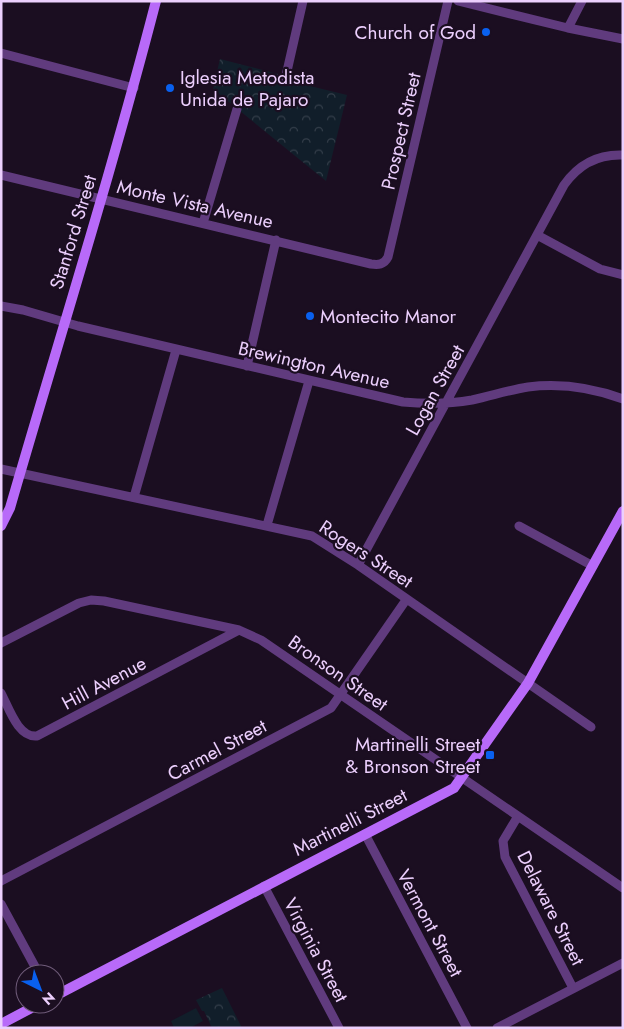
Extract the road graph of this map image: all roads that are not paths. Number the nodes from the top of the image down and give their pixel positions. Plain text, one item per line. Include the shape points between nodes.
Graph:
1 (156, 1) edge
2 (303, 1) edge
3 (448, 1) edge
4 (458, 1) edge
5 (582, 1) edge
6 (568, 28) junction
7 (623, 39) edge
8 (1, 53) edge
9 (285, 80) dead end
10 (134, 88) junction
11 (236, 114) dead end
12 (623, 155) edge
13 (1, 175) edge
14 (101, 199) junction
15 (204, 223) junction
16 (538, 235) junction
17 (276, 240) junction
18 (381, 264) joint
19 (623, 275) edge
20 (1, 306) edge
21 (64, 322) junction
22 (176, 350) junction
23 (247, 366) junction
24 (309, 381) junction
25 (623, 399) edge
26 (446, 403) junction
27 (1, 469) edge
28 (20, 473) junction
29 (134, 497) junction
30 (623, 511) edge
31 (1, 526) edge
32 (267, 526) junction
33 (519, 526) dead end
34 (358, 565) junction
35 (593, 566) junction
36 (406, 600) junction
37 (239, 630) junction
38 (1, 643) edge
39 (528, 683) junction
40 (1, 693) edge
41 (341, 695) junction
42 (591, 727) dead end
43 (461, 778) junction
44 (518, 816) junction
45 (365, 834) junction
46 (1, 881) edge
47 (264, 886) junction
48 (623, 888) edge
49 (1, 904) edge
50 (623, 962) edge
51 (33, 964) edge
52 (573, 988) junction
53 (65, 991) edge
54 (20, 1014) edge
55 (1, 1024) edge
56 (339, 1028) edge
57 (467, 1028) edge
58 (497, 1028) edge

1 - 10 street, Stanford Street
2 - 9 street
3 - 18 street, Prospect Street via 391,247 387,260
4 - 6 street
5 - 6 street
6 - 7 street
8 - 10 street
10 - 14 street, Stanford Street
11 - 15 street
12 - 16 street, Logan Street via 598,158 573,173
13 - 14 street, Monte Vista Avenue
14 - 15 street, Monte Vista Avenue
14 - 21 street, Stanford Street
15 - 17 street, Monte Vista Avenue
16 - 19 street via 600,269
16 - 26 street, Logan Street
17 - 18 street, Monte Vista Avenue
17 - 23 street
20 - 21 street, Brewington Avenue
21 - 22 street, Brewington Avenue
21 - 28 street, Stanford Street
22 - 23 street, Brewington Avenue
22 - 29 street
23 - 24 street, Brewington Avenue
24 - 26 street, Brewington Avenue via 403,402
24 - 32 street
25 - 26 street, Brewington Avenue via 581,388 540,386
26 - 34 street, Logan Street
27 - 28 street, Rogers Street
28 - 29 street, Rogers Street
28 - 31 street, Stanford Street via 8,515
29 - 32 street, Rogers Street
30 - 35 street, Martinelli Street
32 - 34 street, Rogers Street via 312,536
33 - 35 street
34 - 36 street, Rogers Street
35 - 39 street, Martinelli Street
36 - 39 street, Rogers Street
36 - 41 street, Carmel Street
37 - 38 street, Bronson Street via 92,600 69,607
37 - 40 street, Hill Avenue via 38,736 28,736 21,730
37 - 41 street, Bronson Street via 261,640
39 - 42 street, Rogers Street
39 - 43 street, Martinelli Street
41 - 43 street, Bronson Street
41 - 46 street, Carmel Street via 331,708
43 - 44 street, Bronson Street
43 - 45 street, Martinelli Street via 454,788
44 - 48 street, Bronson Street
44 - 52 street, Delaware Street via 503,841 505,857
45 - 47 street, Martinelli Street
45 - 57 street, Vermont Street
47 - 53 street, Martinelli Street
47 - 56 street, Virginia Street
49 - 51 street
50 - 52 street
52 - 58 street
54 - 55 street

